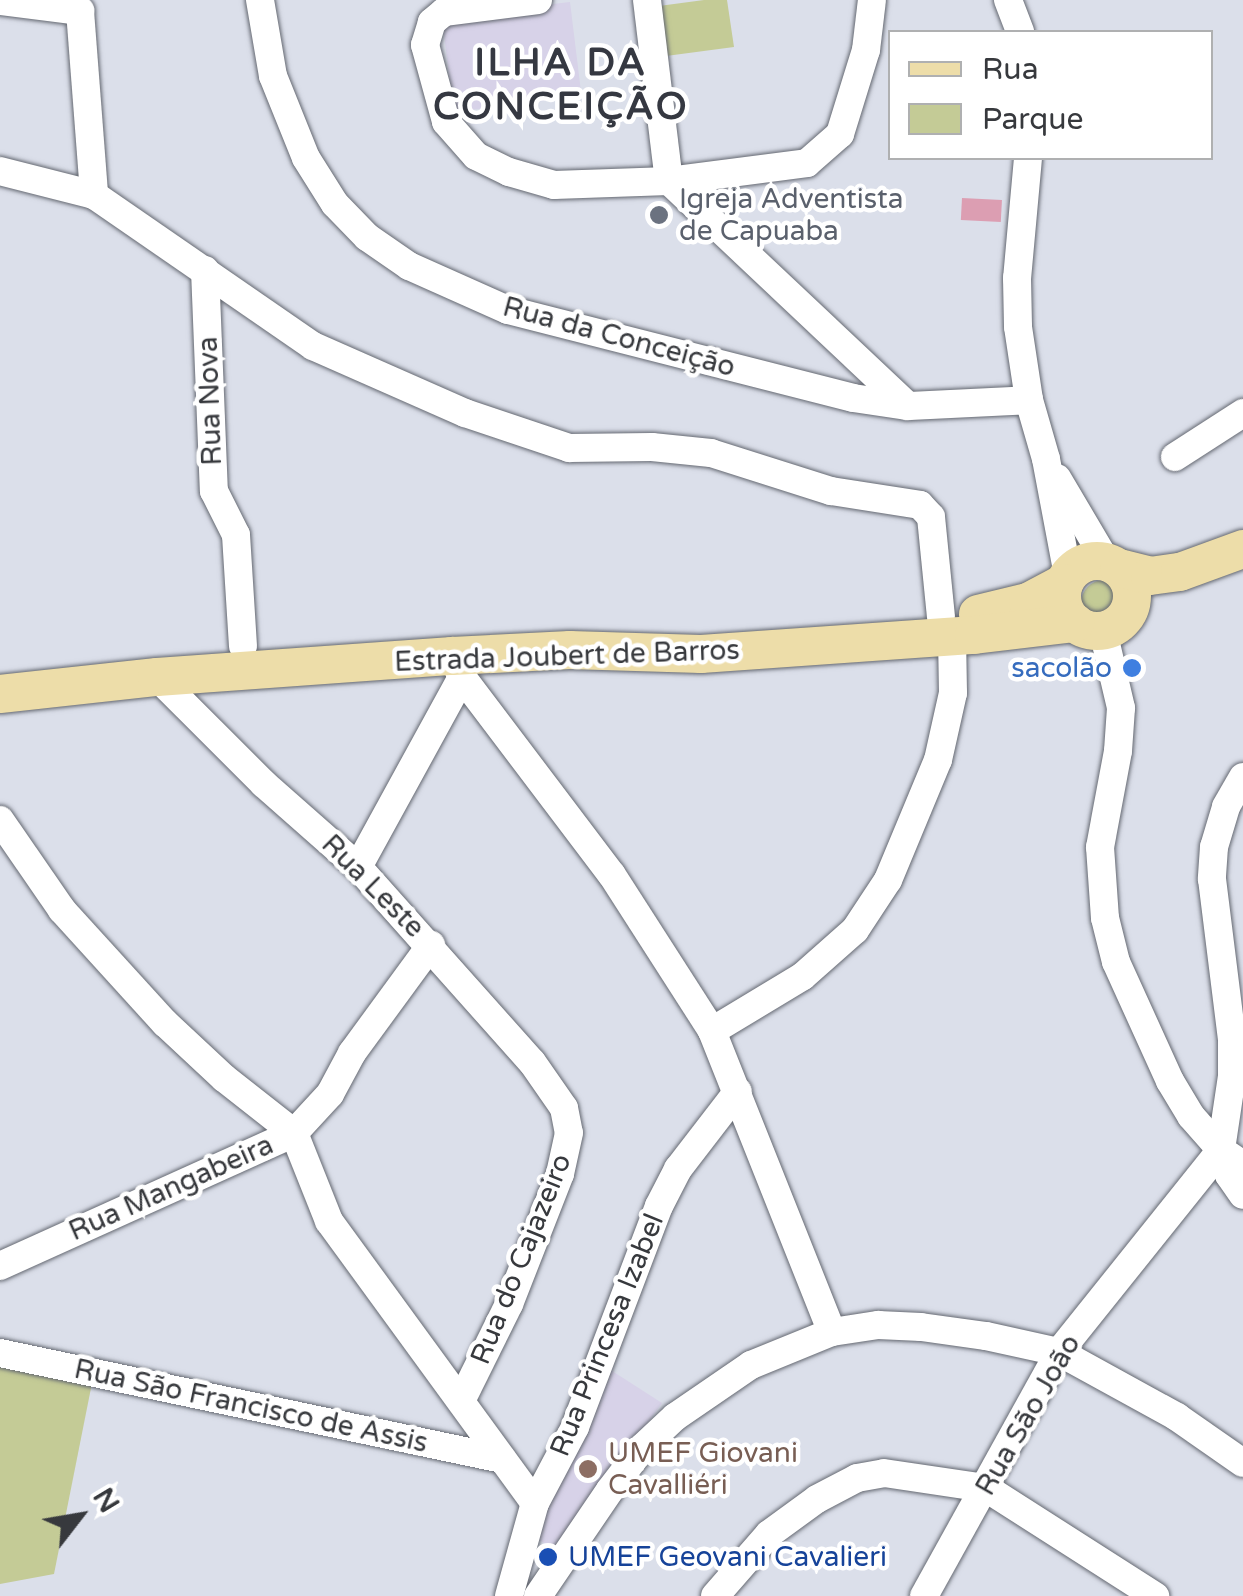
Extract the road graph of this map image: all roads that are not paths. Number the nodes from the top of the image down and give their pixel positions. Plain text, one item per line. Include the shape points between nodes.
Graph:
1 (0, 0) edge
2 (260, 0) edge
3 (538, 0) edge
4 (646, 0) edge
5 (872, 0) edge
6 (1008, 0) edge
7 (1019, 30) edge
8 (1028, 160) edge
9 (0, 171) edge
10 (669, 181) junction
11 (94, 194) junction
12 (205, 270) junction
13 (1029, 400) junction
14 (908, 406) junction
15 (1243, 412) edge
16 (1175, 457) dead end
17 (1046, 459) junction
18 (1243, 549) edge
19 (1113, 564) junction
20 (1243, 574) edge
21 (1066, 579) junction
22 (1102, 623) junction
23 (947, 627) junction
24 (242, 646) junction
25 (457, 667) junction
26 (0, 668) edge
27 (157, 677) junction
28 (0, 694) edge
29 (1243, 776) edge
30 (0, 820) edge
31 (358, 867) junction
32 (1243, 915) edge
33 (1215, 920) junction
34 (431, 945) junction
35 (712, 1031) junction
36 (738, 1091) junction
37 (566, 1115) joint
38 (294, 1133) junction
39 (1232, 1158) edge
40 (1243, 1195) edge
41 (0, 1266) edge
42 (832, 1332) junction
43 (1059, 1352) junction
44 (0, 1353) edge
45 (461, 1401) junction
46 (502, 1459) junction
47 (1243, 1463) edge
48 (986, 1488) junction
49 (535, 1503) junction
50 (509, 1596) edge
51 (538, 1596) edge
52 (714, 1596) edge
53 (924, 1596) edge
54 (1156, 1596) edge

1 - 11 street via 80,11
2 - 14 street, Rua da Conceição via 273,76 306,158 334,204 409,266 508,310
3 - 10 street via 461,8 432,22 425,45 446,122 476,156 554,185
4 - 10 street
5 - 10 street via 866,50 840,134 825,152 807,164
6 - 7 street
8 - 13 street via 1017,278
9 - 11 street
10 - 14 street
11 - 12 street
12 - 23 street via 313,346 419,396 522,432 582,450 711,453 831,491 920,505 931,517
12 - 24 street, Rua Nova via 214,491 236,535
13 - 14 street, Rua da Conceição
13 - 17 street
15 - 16 street
17 - 19 street
17 - 21 street
18 - 19 main road via 1150,576
19 - 21 main road via 1092,560
19 - 22 main road via 1132,590
20 - 22 main road, Estrada Joubert de Barros
21 - 22 main road via 1066,612
21 - 23 main road, Estrada Joubert de Barros via 1028,602
22 - 23 main road, Estrada Joubert de Barros
22 - 39 street via 1121,708 1100,848 1104,918 1116,962 1170,1081 1191,1116
23 - 24 main road, Estrada Joubert de Barros via 732,635 469,629
23 - 25 main road, Estrada Joubert de Barros via 701,654 570,650
23 - 35 street via 952,694 938,760 888,880 854,930 803,976
24 - 26 main road, Estrada Joubert de Barros
25 - 27 main road, Estrada Joubert de Barros
25 - 31 street
25 - 35 street via 612,874
27 - 28 main road, Estrada Joubert de Barros
27 - 31 street, Rua Leste
29 - 33 street via 1214,847
30 - 38 street via 62,910 164,1023
31 - 34 street, Rua Leste
32 - 33 street
33 - 39 street via 1232,1039
34 - 37 street, Rua Leste via 550,1084
34 - 38 street, Rua Mangabeira via 330,1094
35 - 36 street
36 - 42 street
36 - 49 street, Rua Princesa Izabel via 678,1169 659,1206 575,1426
37 - 45 street, Rua do Cajazeiro via 560,1174
38 - 41 street, Rua Mangabeira
38 - 45 street via 329,1221
39 - 40 street via 1229,1175
39 - 43 street, Rua São João
42 - 43 street via 920,1328
42 - 51 street via 751,1365 675,1417 610,1490
43 - 47 street via 1177,1417
43 - 48 street, Rua São João
44 - 46 street, Rua São Francisco de Assis
45 - 46 street
46 - 49 street
48 - 52 street via 905,1474 858,1478 770,1534
48 - 53 street, Rua São João
48 - 54 street
49 - 50 street, Rua Princesa Izabel

